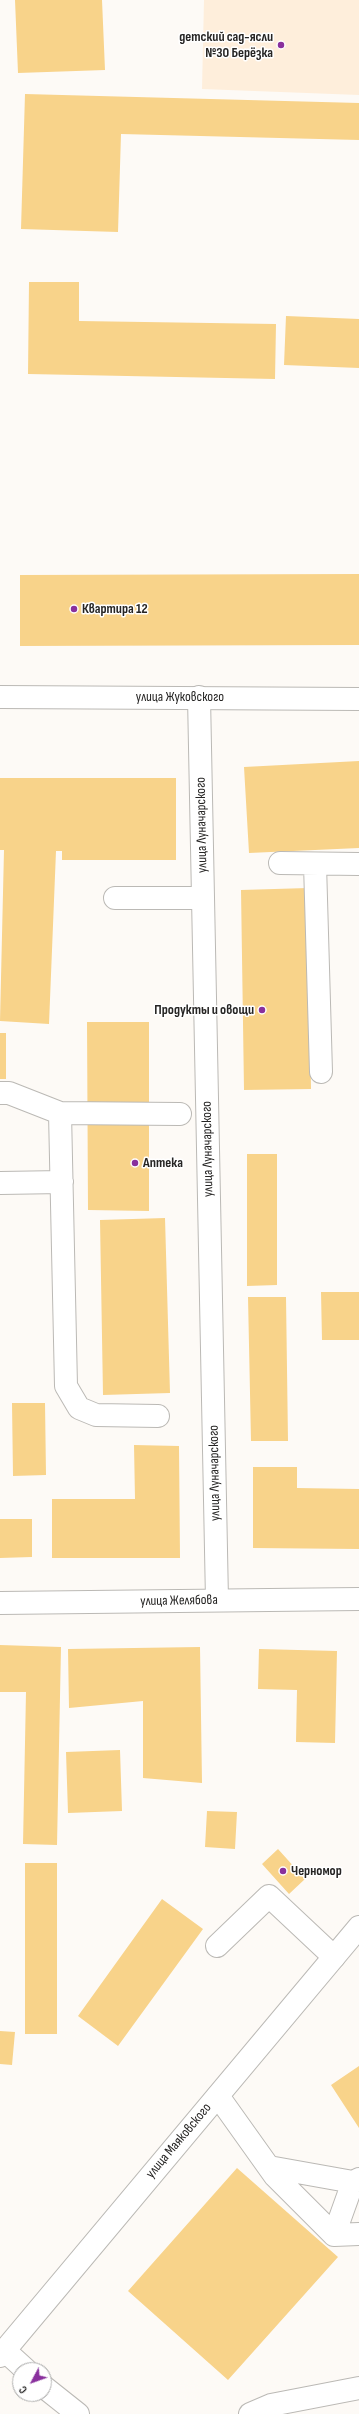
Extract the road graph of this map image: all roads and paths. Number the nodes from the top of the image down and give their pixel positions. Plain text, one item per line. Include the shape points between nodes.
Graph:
1 (0, 697) edge
2 (199, 697) junction
3 (359, 699) edge
4 (280, 863) dead end
5 (315, 864) junction
6 (359, 864) edge
7 (115, 898) dead end
8 (204, 898) junction
9 (321, 1072) dead end
10 (0, 1093) edge
11 (60, 1113) junction
12 (180, 1114) dead end
13 (62, 1182) junction
14 (0, 1183) edge
15 (158, 1416) dead end
16 (359, 1599) edge
17 (217, 1600) junction
18 (0, 1603) edge
19 (359, 1927) edge
20 (217, 1946) dead end
21 (334, 1957) junction
22 (218, 2096) junction
23 (269, 2167) junction
24 (356, 2180) edge
25 (359, 2234) edge
26 (334, 2236) junction
27 (2, 2353) edge
28 (15, 2362) edge
29 (359, 2388) edge
30 (52, 2393) edge
31 (78, 2414) edge
32 (250, 2414) edge

1 - 2 main road, улица Жуковского
2 - 3 main road, улица Жуковского
2 - 8 main road, улица Луначарского
4 - 5 main road
5 - 6 main road
5 - 9 main road
7 - 8 main road
8 - 17 main road, улица Луначарского
10 - 11 main road via 9,1093
11 - 12 main road
11 - 13 main road
13 - 14 main road
13 - 15 main road via 66,1386 79,1408 96,1415
16 - 17 main road, улица Желябова
17 - 18 main road, улица Желябова
19 - 21 main road, улица Маяковского
20 - 21 main road via 269,1896
21 - 22 main road, улица Маяковского
22 - 23 main road
22 - 27 main road, улица Маяковского
23 - 24 main road
23 - 26 main road
24 - 26 main road
25 - 26 main road
27 - 28 main road
29 - 32 main road via 271,2405
30 - 31 main road

